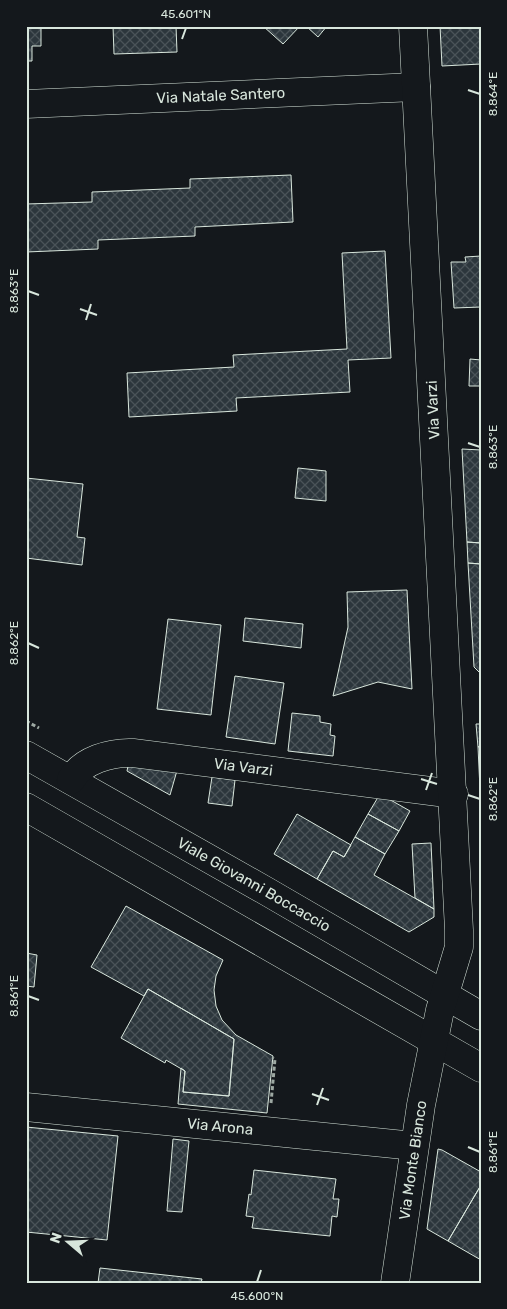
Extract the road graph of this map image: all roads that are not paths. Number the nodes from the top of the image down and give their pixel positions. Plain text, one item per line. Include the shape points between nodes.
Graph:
1 (413, 26) edge
2 (416, 87) junction
3 (26, 104) edge
4 (26, 755) edge
5 (71, 780) junction
6 (454, 794) junction
7 (26, 807) edge
8 (444, 995) junction
9 (481, 1016) edge
10 (434, 1040) junction
11 (481, 1068) edge
12 (26, 1106) edge
13 (414, 1146) junction
14 (395, 1283) edge

1 - 2 street, Via Varzi
2 - 3 street, Via Natale Santero
2 - 6 street, Via Varzi
4 - 5 street, Viale Giovanni Boccaccio
5 - 6 street, Via Varzi via 80,769 96,760 117,753 132,753
5 - 8 street, Viale Giovanni Boccaccio
6 - 8 street, Via Varzi via 459,947
7 - 10 street
8 - 9 street, Viale Giovanni Boccaccio
8 - 10 street, Via Varzi
10 - 11 street
10 - 13 street, Via Monte Bianco
12 - 13 street, Via Arona
13 - 14 street, Via Monte Bianco

